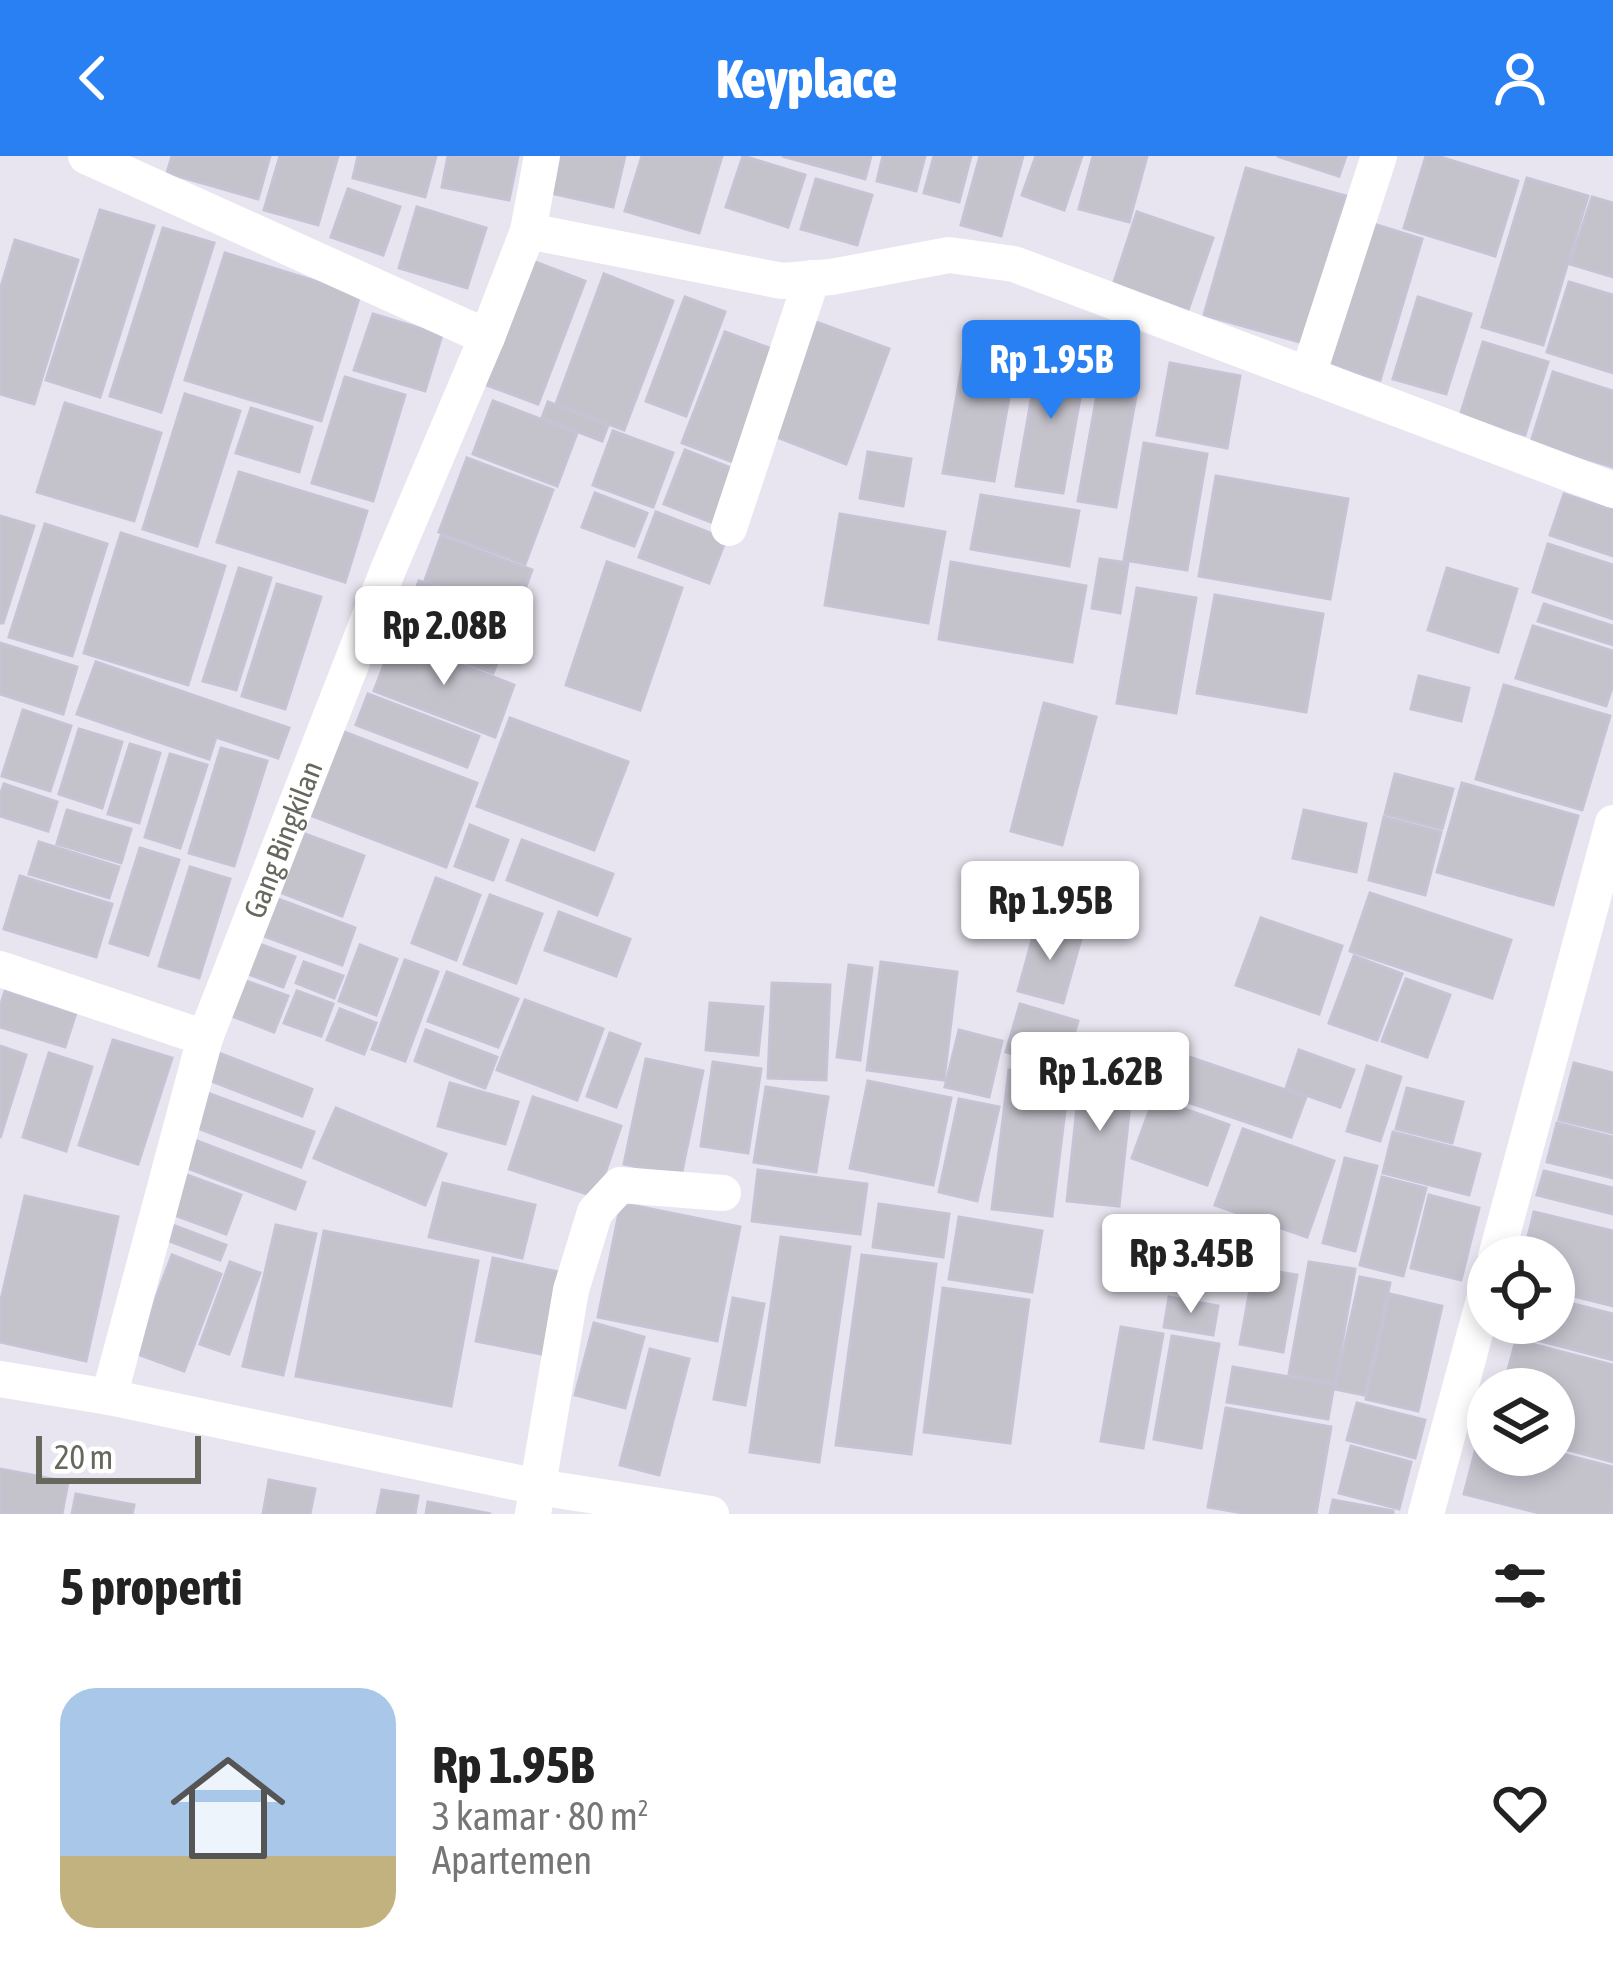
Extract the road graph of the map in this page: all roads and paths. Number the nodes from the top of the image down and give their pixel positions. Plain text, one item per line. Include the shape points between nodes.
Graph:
1 (86, 156) edge
2 (542, 156) edge
3 (1379, 156) edge
4 (528, 231) junction
5 (812, 278) junction
6 (487, 337) junction
7 (1308, 375) junction
8 (1613, 490) edge
9 (729, 527) dead end
10 (1613, 823) edge
11 (0, 969) edge
12 (205, 1038) junction
13 (724, 1193) dead end
14 (1502, 1236) edge
15 (1472, 1344) edge
16 (0, 1379) edge
17 (109, 1397) junction
18 (536, 1500) edge
19 (711, 1514) edge
20 (1426, 1514) edge

1 - 6 street
2 - 4 street, Gang Bingkilan
3 - 7 street
4 - 5 street via 782,281
4 - 6 street, Gang Bingkilan
5 - 7 street via 950,255 1014,264
5 - 9 street
6 - 12 street, Gang Bingkilan
7 - 8 street
10 - 14 street
11 - 12 street
12 - 17 street, Gang Bingkilan
13 - 18 street via 620,1185 595,1212 571,1289
15 - 20 street
16 - 17 street
17 - 18 street
18 - 19 street

